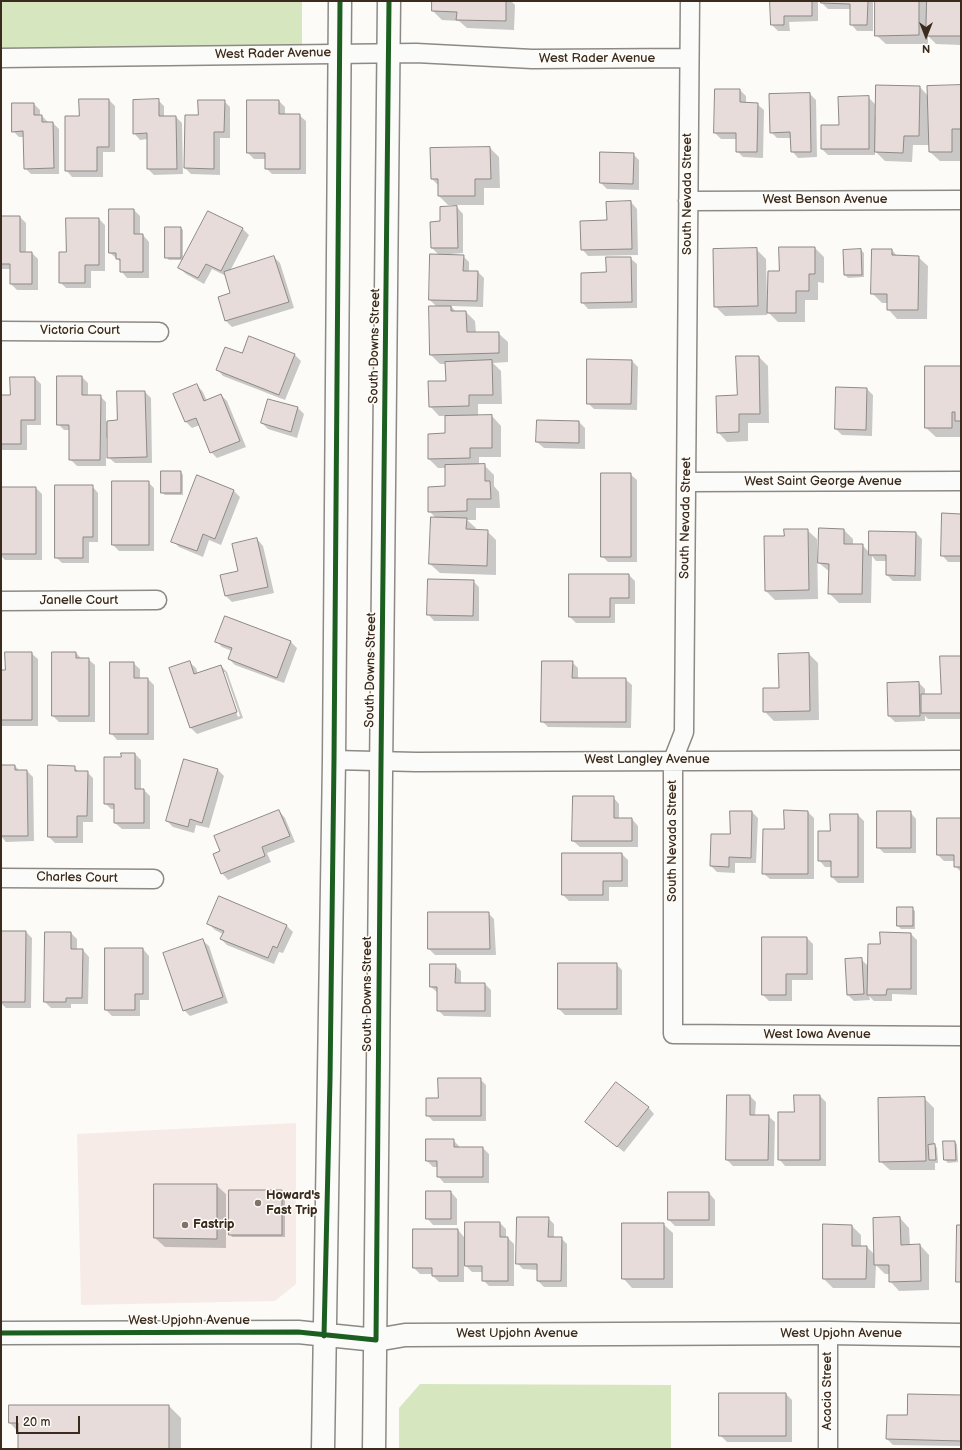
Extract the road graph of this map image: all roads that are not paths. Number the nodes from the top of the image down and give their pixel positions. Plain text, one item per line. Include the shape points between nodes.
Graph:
1 (340, 1) edge
2 (389, 1) edge
3 (690, 1) edge
4 (339, 53) junction
5 (389, 54) junction
6 (1, 58) edge
7 (690, 58) junction
8 (961, 200) edge
9 (688, 201) junction
10 (1, 331) edge
11 (159, 332) dead end
12 (961, 481) edge
13 (686, 482) junction
14 (157, 600) dead end
15 (1, 601) edge
16 (334, 760) junction
17 (674, 760) junction
18 (961, 760) edge
19 (381, 762) junction
20 (1, 878) edge
21 (154, 879) dead end
22 (673, 1034) joint
23 (961, 1036) edge
24 (1, 1333) edge
25 (828, 1333) junction
26 (961, 1335) edge
27 (324, 1336) junction
28 (376, 1340) junction
29 (323, 1449) edge
30 (374, 1449) edge
31 (828, 1449) edge

1 - 4 main road
2 - 5 main road, South Downs Street
3 - 7 street, South Nevada Street
4 - 5 street, West Rader Avenue
4 - 6 street, West Rader Avenue
4 - 16 main road
5 - 7 street, West Rader Avenue via 532,59
5 - 19 main road, South Downs Street
7 - 9 street, South Nevada Street
8 - 9 street, West Benson Avenue
9 - 13 street, South Nevada Street
10 - 11 street, Victoria Court
12 - 13 street, West Saint George Avenue
13 - 17 street, South Nevada Street via 684,732
14 - 15 street, Janelle Court
16 - 19 street, West Langley Avenue
16 - 27 main road
17 - 18 street, West Langley Avenue
17 - 19 street, West Langley Avenue
17 - 22 street, South Nevada Street
19 - 28 main road, South Downs Street
20 - 21 street, Charles Court
22 - 23 street, West Iowa Avenue
24 - 27 main road, West Upjohn Avenue via 298,1332
25 - 26 main road, West Upjohn Avenue
25 - 28 main road, West Upjohn Avenue via 405,1335
25 - 31 street, Acacia Street
27 - 28 main road, West Upjohn Avenue
27 - 29 main road
28 - 30 main road, South Downs Street

